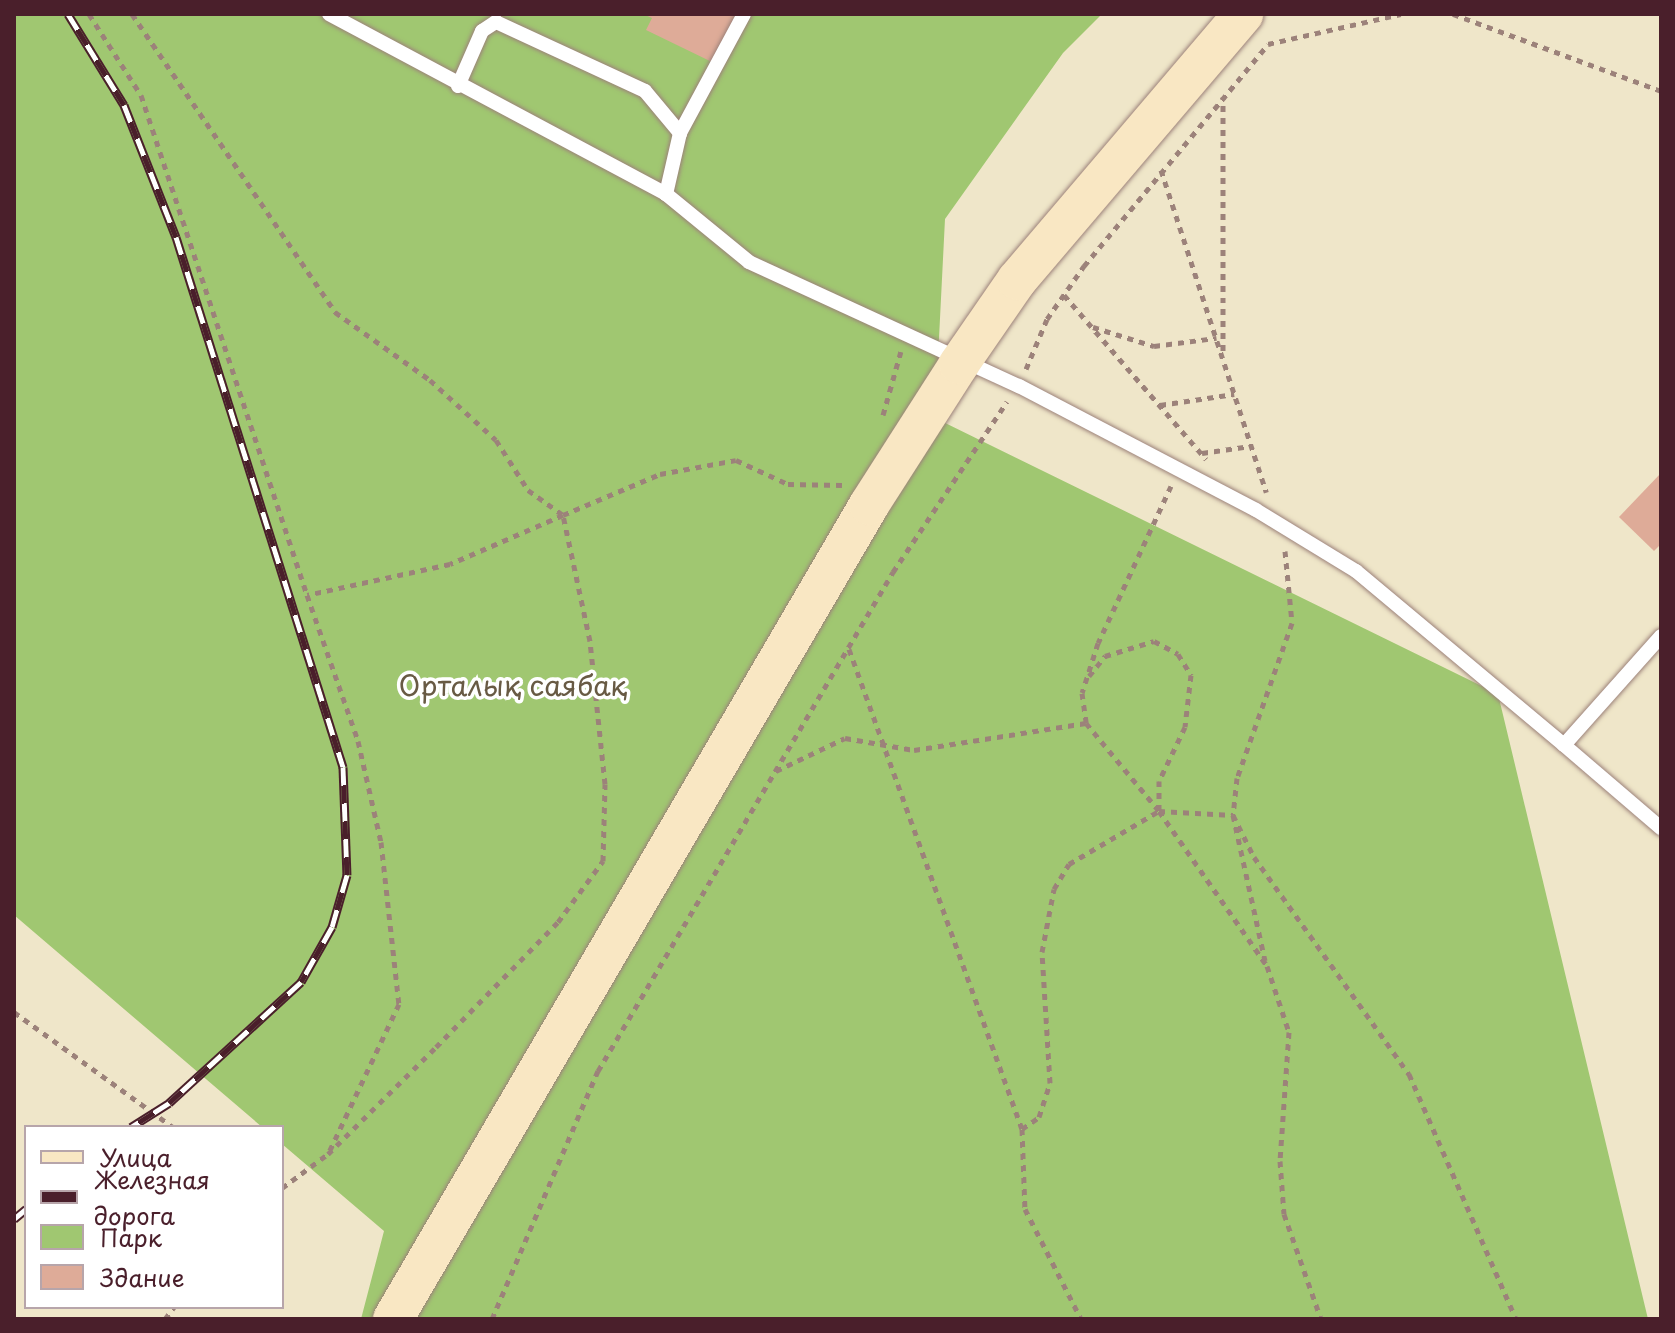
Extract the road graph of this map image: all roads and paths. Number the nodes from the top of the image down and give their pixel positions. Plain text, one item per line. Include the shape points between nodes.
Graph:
1 (89, 14) edge
2 (132, 14) edge
3 (329, 14) edge
4 (744, 14) edge
5 (1243, 14) edge
6 (1401, 14) edge
7 (1453, 14) edge
8 (458, 86) junction
9 (1661, 91) edge
10 (1223, 96) junction
11 (680, 133) junction
12 (1161, 170) junction
13 (666, 194) junction
14 (1064, 295) junction
15 (1091, 326) junction
16 (1216, 338) junction
17 (904, 339) junction
18 (1223, 359) junction
19 (959, 364) junction
20 (1019, 386) junction
21 (1234, 394) junction
22 (1159, 405) junction
23 (881, 422) dead end
24 (1251, 446) junction
25 (1201, 453) junction
26 (1210, 463) dead end
27 (1179, 471) junction
28 (849, 485) dead end
29 (563, 515) junction
30 (1276, 522) junction
31 (307, 595) junction
32 (1661, 636) edge
33 (848, 648) junction
34 (1086, 680) junction
35 (1086, 723) junction
36 (1564, 745) junction
37 (886, 750) junction
38 (775, 772) junction
39 (1159, 811) junction
40 (1233, 815) junction
41 (1661, 828) edge
42 (1267, 966) junction
43 (14, 1012) edge
44 (170, 1125) edge
45 (1022, 1129) junction
46 (328, 1154) junction
47 (284, 1187) edge
48 (393, 1319) edge
49 (492, 1319) edge
50 (1081, 1319) edge
51 (1321, 1319) edge
52 (1516, 1319) edge

1 - 31 path via 141,95
2 - 29 path via 335,312 430,380 496,440 528,490
3 - 8 lane
4 - 11 lane
5 - 19 main road via 1017,280
6 - 10 path via 1268,44
7 - 9 path
8 - 11 lane via 482,31 496,22 645,91
8 - 13 lane
10 - 12 path
10 - 18 path
11 - 13 lane
12 - 14 path
12 - 16 path
13 - 17 lane via 749,262
14 - 15 path
14 - 20 path
15 - 16 path via 1154,346
15 - 22 path
16 - 18 path
17 - 19 lane
17 - 23 path
18 - 21 path
19 - 20 lane
19 - 48 main road via 869,505
20 - 27 lane
20 - 33 path
21 - 22 path
21 - 24 path
22 - 25 path
24 - 25 path
24 - 30 path
25 - 26 path
27 - 30 lane
27 - 34 path
28 - 29 path via 788,484 736,460 660,474
29 - 31 path via 450,564
29 - 46 path via 590,641 605,784 603,861 558,922
30 - 36 lane via 1356,571
30 - 40 path via 1287,557 1292,623 1237,778
31 - 46 path via 358,741 381,842 399,1004
32 - 36 lane
33 - 37 path
33 - 38 path
34 - 35 path
34 - 39 path via 1105,656 1154,641 1178,654 1191,675 1185,727 1159,781
35 - 37 path
35 - 39 path
36 - 41 lane
37 - 38 path via 845,738
37 - 45 path
38 - 49 path via 598,1071
39 - 40 path
39 - 42 path
39 - 45 path via 1069,864 1054,889 1042,952 1050,1083 1039,1117
40 - 42 path
40 - 52 path via 1254,857 1409,1074
42 - 51 path via 1289,1032 1280,1161 1284,1214
43 - 44 path
45 - 50 path via 1025,1209
46 - 47 path

